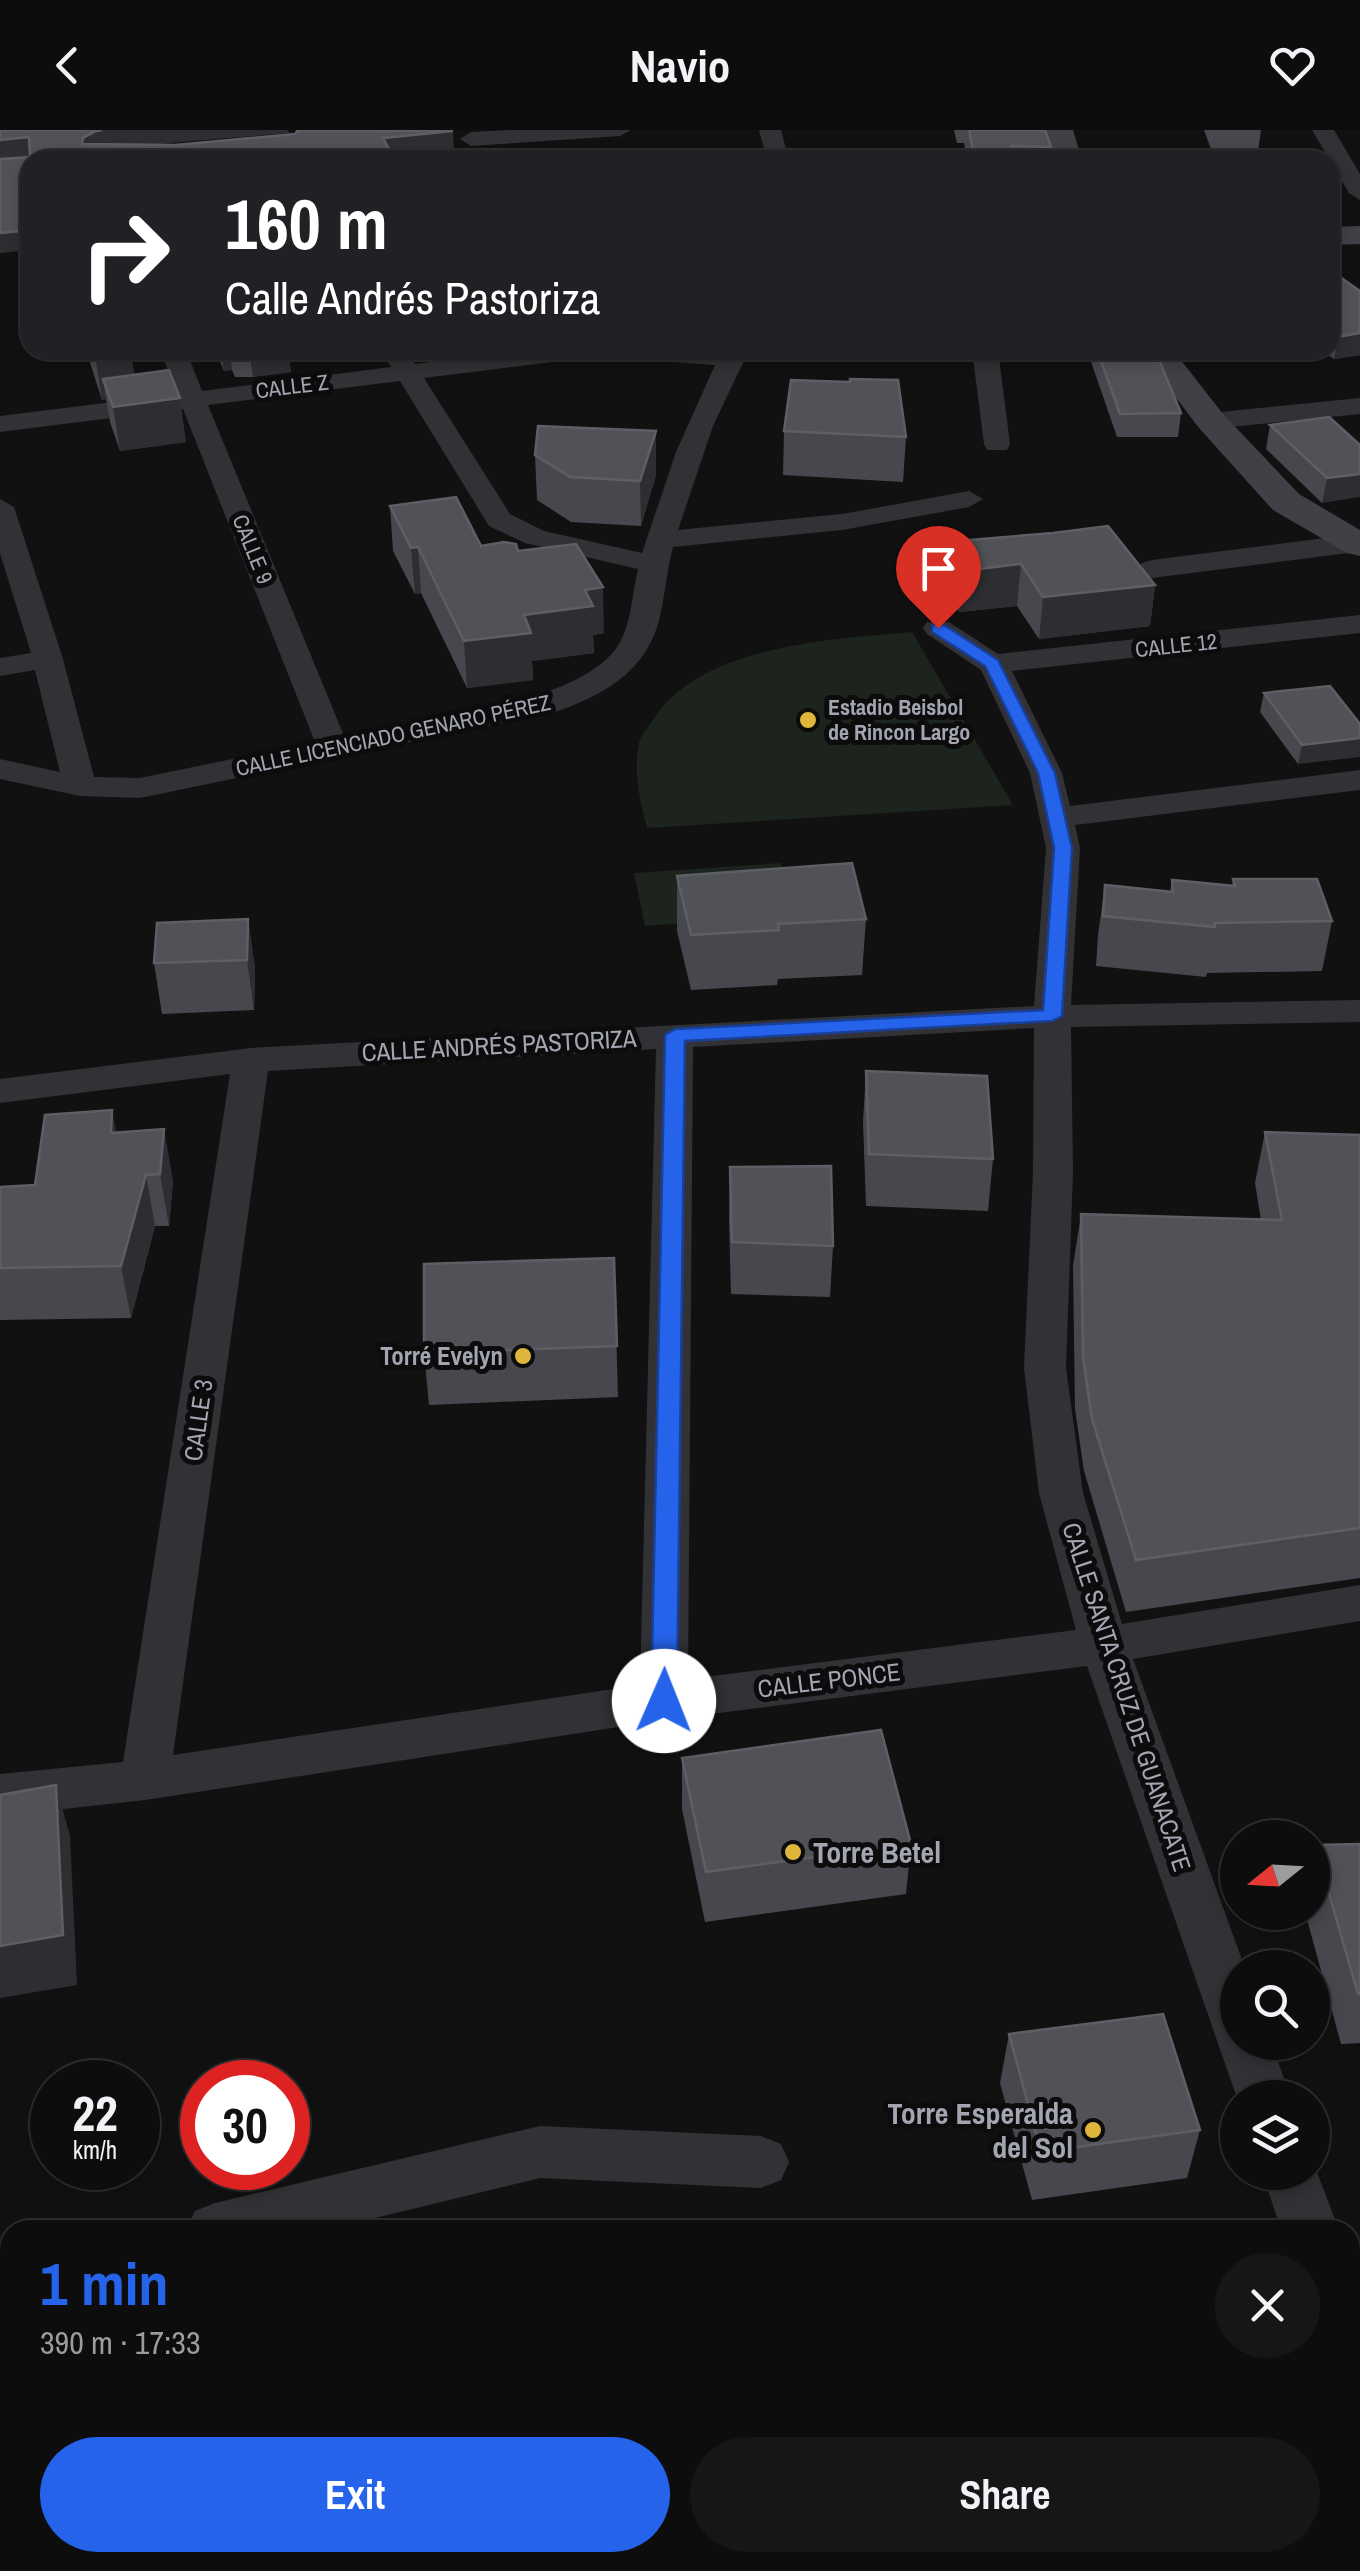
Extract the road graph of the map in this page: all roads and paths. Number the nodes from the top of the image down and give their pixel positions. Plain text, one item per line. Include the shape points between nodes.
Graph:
1 (620, 130) edge
2 (469, 134) edge
3 (1340, 159) edge
4 (1360, 194) edge
5 (177, 360) edge
6 (399, 360) edge
7 (731, 360) edge
8 (986, 360) edge
9 (1164, 360) edge
10 (192, 398) junction
11 (1360, 406) edge
12 (1211, 421) junction
13 (0, 424) edge
14 (997, 444) dead end
15 (970, 499) dead end
16 (0, 507) edge
17 (1351, 533) edge
18 (657, 552) junction
19 (1152, 570) dead end
20 (1360, 624) edge
21 (938, 628) dead end
22 (48, 659) junction
23 (992, 664) junction
24 (0, 667) edge
25 (333, 748) junction
26 (0, 769) edge
27 (1360, 780) edge
28 (80, 786) junction
29 (1059, 817) junction
30 (1360, 1011) edge
31 (1052, 1016) junction
32 (675, 1035) junction
33 (251, 1060) junction
34 (0, 1092) edge
35 (1360, 1603) edge
36 (1104, 1645) junction
37 (664, 1701) junction
38 (145, 1780) junction
39 (0, 1795) edge
40 (1220, 1972) edge
41 (761, 2162) dead end
42 (1296, 2190) edge
43 (257, 2220) edge
44 (1307, 2220) edge

1 - 2 street
3 - 4 street
5 - 10 street, CALLE 9
6 - 10 street, CALLE Z
6 - 18 street via 499,520 535,538
7 - 18 street, CALLE LICENCIADO GENARO PÉREZ via 690,444
8 - 14 street
9 - 12 main road
10 - 13 street, CALLE Z
10 - 25 street, CALLE 9
11 - 12 street
12 - 17 main road via 1286,502
15 - 18 street
16 - 22 street
17 - 19 street
18 - 25 street, CALLE LICENCIADO GENARO PÉREZ via 646,622 622,662 591,688 544,705
20 - 23 street, CALLE 12
21 - 23 street, CALLE SANTA CRUZ DE GUANACATE
22 - 24 street
22 - 28 street
23 - 29 street, CALLE SANTA CRUZ DE GUANACATE via 1046,773
25 - 28 street, CALLE LICENCIADO GENARO PÉREZ via 140,788
26 - 28 street, CALLE LICENCIADO GENARO PÉREZ
27 - 29 street
29 - 31 street, CALLE SANTA CRUZ DE GUANACATE via 1063,848
30 - 31 street, CALLE ANDRÉS PASTORIZA
31 - 32 street, CALLE ANDRÉS PASTORIZA
31 - 36 street, CALLE SANTA CRUZ DE GUANACATE via 1045,1368 1061,1493
32 - 33 street, CALLE ANDRÉS PASTORIZA
32 - 37 street
33 - 34 street, CALLE ANDRÉS PASTORIZA
33 - 38 street, CALLE 3
35 - 36 street, CALLE PONCE
36 - 37 street, CALLE PONCE
36 - 40 street, CALLE SANTA CRUZ DE GUANACATE
37 - 38 street, CALLE PONCE
38 - 39 street, CALLE PONCE
41 - 43 street via 540,2152
42 - 44 street

